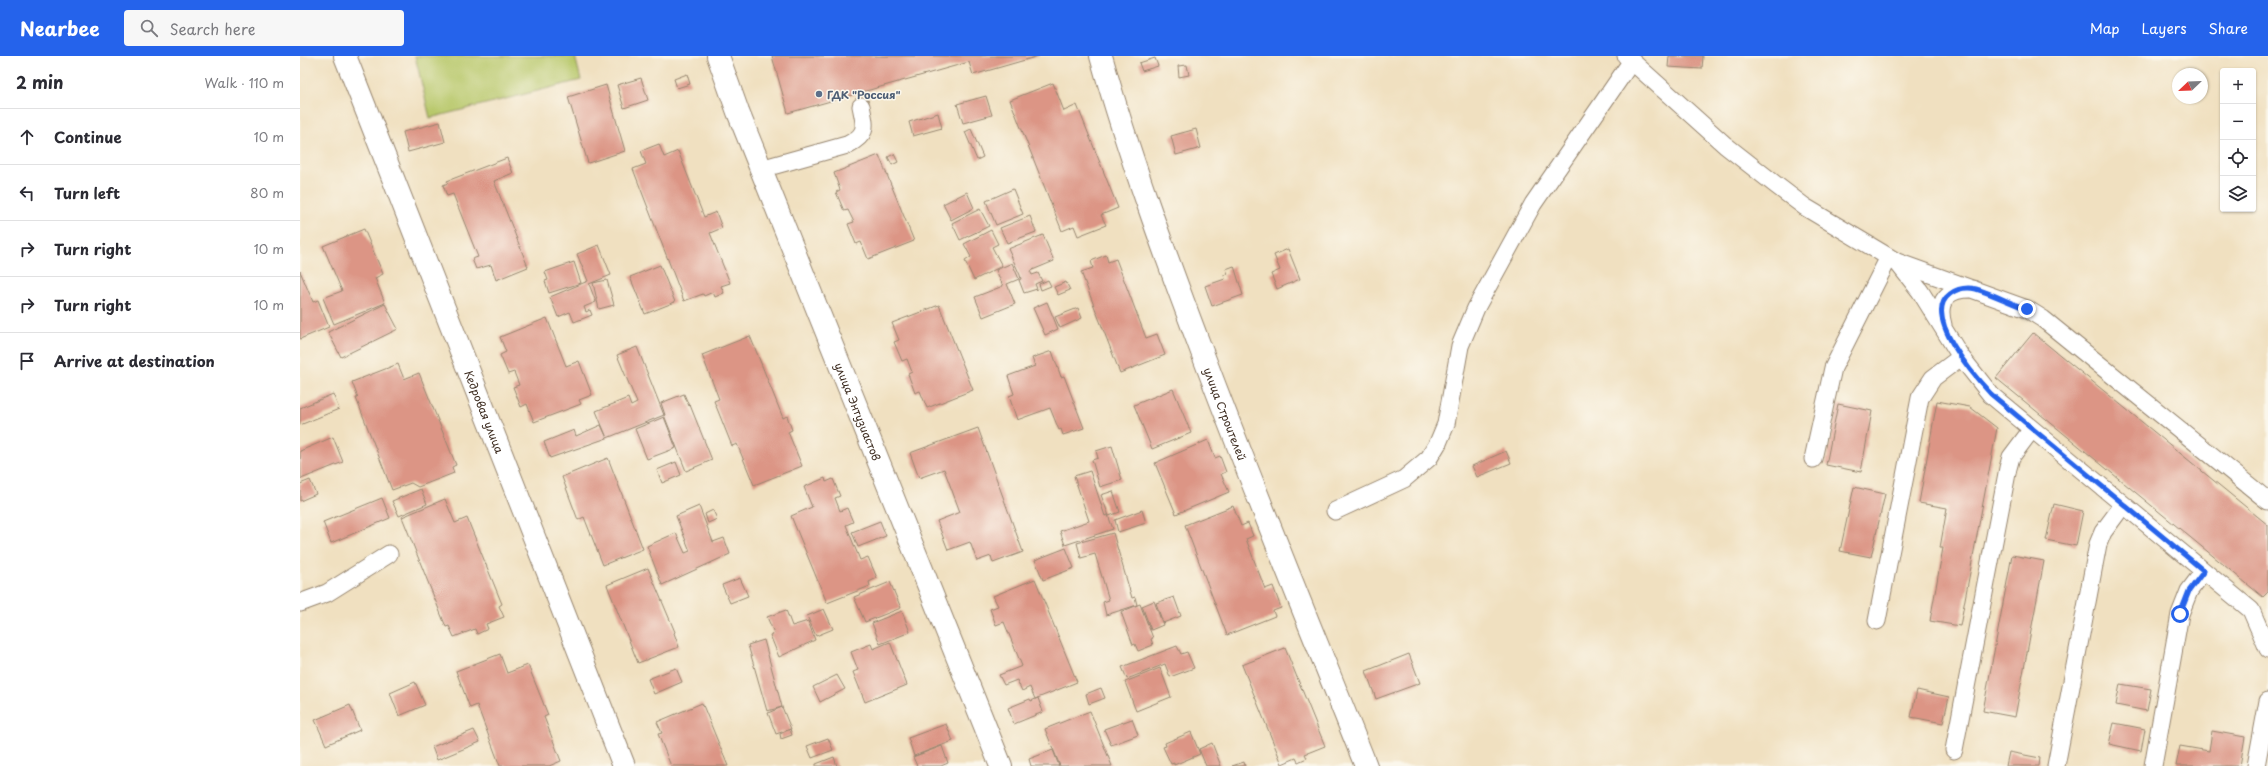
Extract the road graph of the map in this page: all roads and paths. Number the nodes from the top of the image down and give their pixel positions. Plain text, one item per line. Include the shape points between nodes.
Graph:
1 (345, 56) edge
2 (718, 56) edge
3 (1101, 56) edge
4 (1628, 59) edge
5 (861, 106) dead end
6 (761, 169) junction
7 (1893, 260) junction
8 (1975, 289) junction
9 (1944, 327) junction
10 (1961, 357) junction
11 (2032, 429) junction
12 (1813, 459) dead end
13 (2268, 501) edge
14 (2124, 505) junction
15 (1335, 511) dead end
16 (389, 554) dead end
17 (2204, 571) junction
18 (300, 604) edge
19 (2251, 610) junction
20 (1877, 621) dead end
21 (2268, 624) edge
22 (2268, 649) edge
23 (2268, 701) edge
24 (1954, 750) dead end
25 (624, 766) edge
26 (1001, 766) edge
27 (1366, 766) edge
28 (2056, 766) edge
29 (2153, 766) edge
30 (2256, 766) edge

1 - 25 street, Кедровая улица
2 - 6 street, улица Энтузиастов
3 - 27 street, улица Строителей via 1124,133 1222,406
4 - 7 lane via 1725,144 1793,198
4 - 15 lane via 1533,204 1476,308 1460,346 1446,424 1429,458 1404,479
5 - 6 lane via 865,126 863,134 857,140 848,145
6 - 26 street, улица Энтузиастов
7 - 8 lane
7 - 9 lane
7 - 12 lane via 1833,368
8 - 9 lane via 1957,290 1946,297 1940,308
8 - 13 lane via 2027,309 2043,319
9 - 10 lane
10 - 11 lane via 1977,380
10 - 20 lane via 1933,378 1920,398
11 - 14 lane
11 - 24 lane via 2011,457 2008,468
14 - 17 lane
14 - 28 lane via 2103,532 2098,544
16 - 18 lane via 327,593
17 - 19 lane
17 - 29 lane via 2189,591 2180,614
19 - 21 lane
19 - 22 lane
23 - 30 lane

